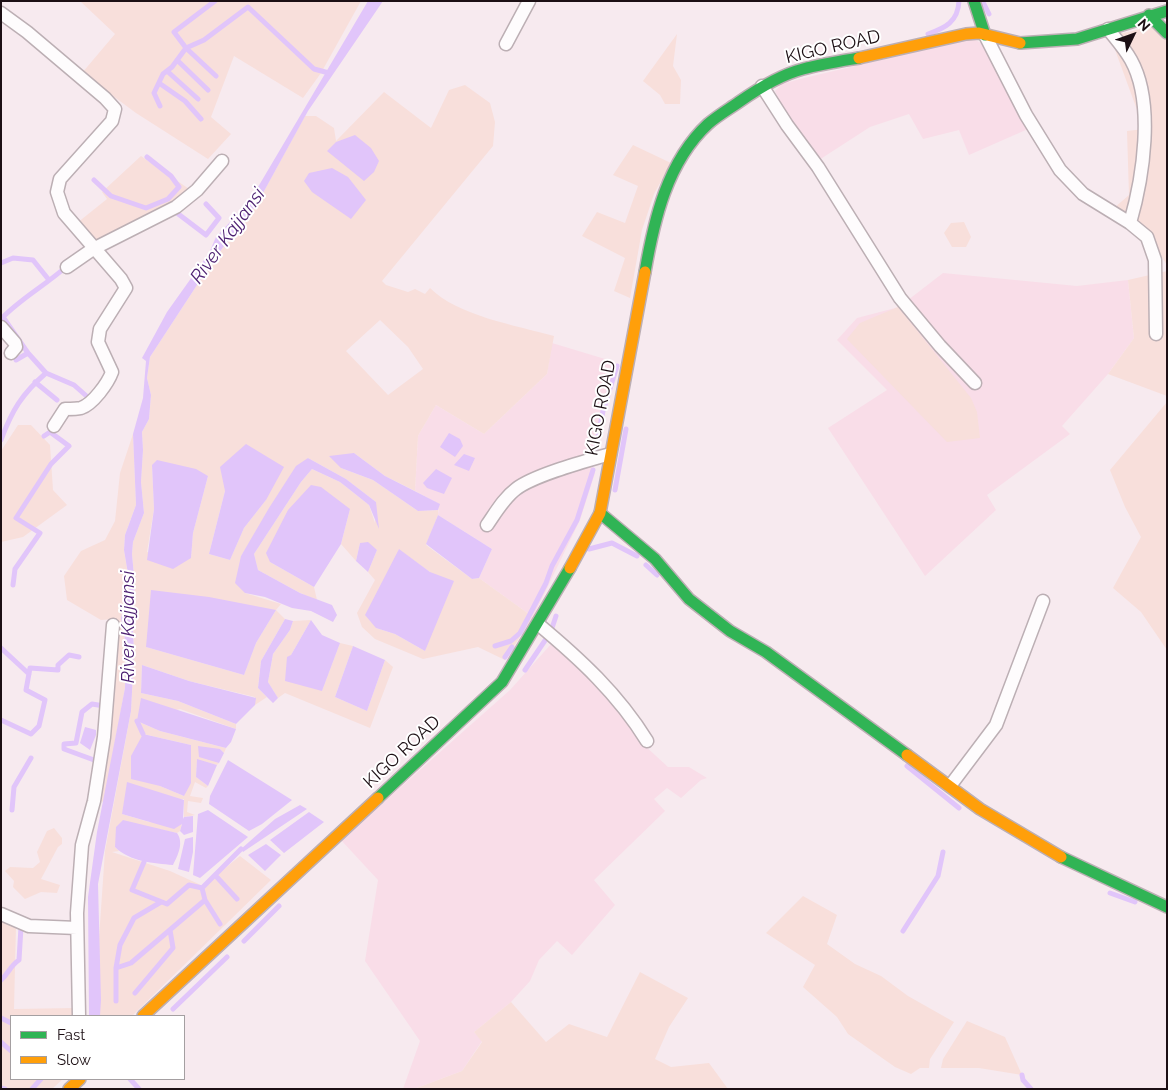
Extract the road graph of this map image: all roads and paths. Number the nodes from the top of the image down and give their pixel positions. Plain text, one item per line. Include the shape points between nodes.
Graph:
1 (529, 1) edge
2 (974, 1) edge
3 (1167, 11) edge
4 (1, 14) edge
5 (1149, 15) junction
6 (1108, 29) junction
7 (1167, 32) edge
8 (986, 35) junction
9 (506, 44) dead end
10 (762, 86) junction
11 (222, 161) dead end
12 (1130, 223) junction
13 (93, 249) junction
14 (67, 267) dead end
15 (1, 327) edge
16 (1156, 334) dead end
17 (11, 353) dead end
18 (975, 383) dead end
19 (54, 426) dead end
20 (610, 454) junction
21 (600, 513) junction
22 (487, 525) dead end
23 (1043, 601) dead end
24 (538, 624) junction
25 (113, 625) dead end
26 (647, 741) dead end
27 (950, 786) junction
28 (1167, 907) edge
29 (1, 914) edge
30 (77, 928) junction
31 (79, 1015) edge
32 (144, 1015) edge
33 (79, 1080) edge
34 (70, 1089) edge

1 - 9 street
2 - 8 main road
3 - 5 main road, KIGO ROAD
4 - 13 street via 27,32 115,109 112,120 60,179 57,192 64,213
5 - 6 main road, KIGO ROAD
5 - 7 main road
6 - 8 main road, KIGO ROAD via 1077,38 1028,44
6 - 12 street via 1131,60 1144,115 1138,196
8 - 10 main road, KIGO ROAD via 966,34 802,69
8 - 12 street via 1026,115 1060,170 1083,194
10 - 18 street via 818,167 900,298
10 - 20 main road, KIGO ROAD via 708,124 687,148 666,187 653,227
11 - 13 street via 197,190 176,207
12 - 16 street via 1147,237 1154,254
13 - 14 street
13 - 19 street via 126,288 100,329 98,342 112,372 91,400 82,408 65,409
15 - 17 street via 15,343 16,348
20 - 21 main road, KIGO ROAD
20 - 22 street via 566,467 518,487 507,496
21 - 24 main road, KIGO ROAD
21 - 27 main road via 655,559 689,599 723,626 830,697
23 - 27 street via 996,725
24 - 26 street via 585,664 626,708
24 - 32 main road, KIGO ROAD via 502,682
25 - 30 street via 104,737 94,801 82,845
27 - 28 main road via 980,809 1068,860
29 - 30 street via 30,926
30 - 31 street
33 - 34 main road

